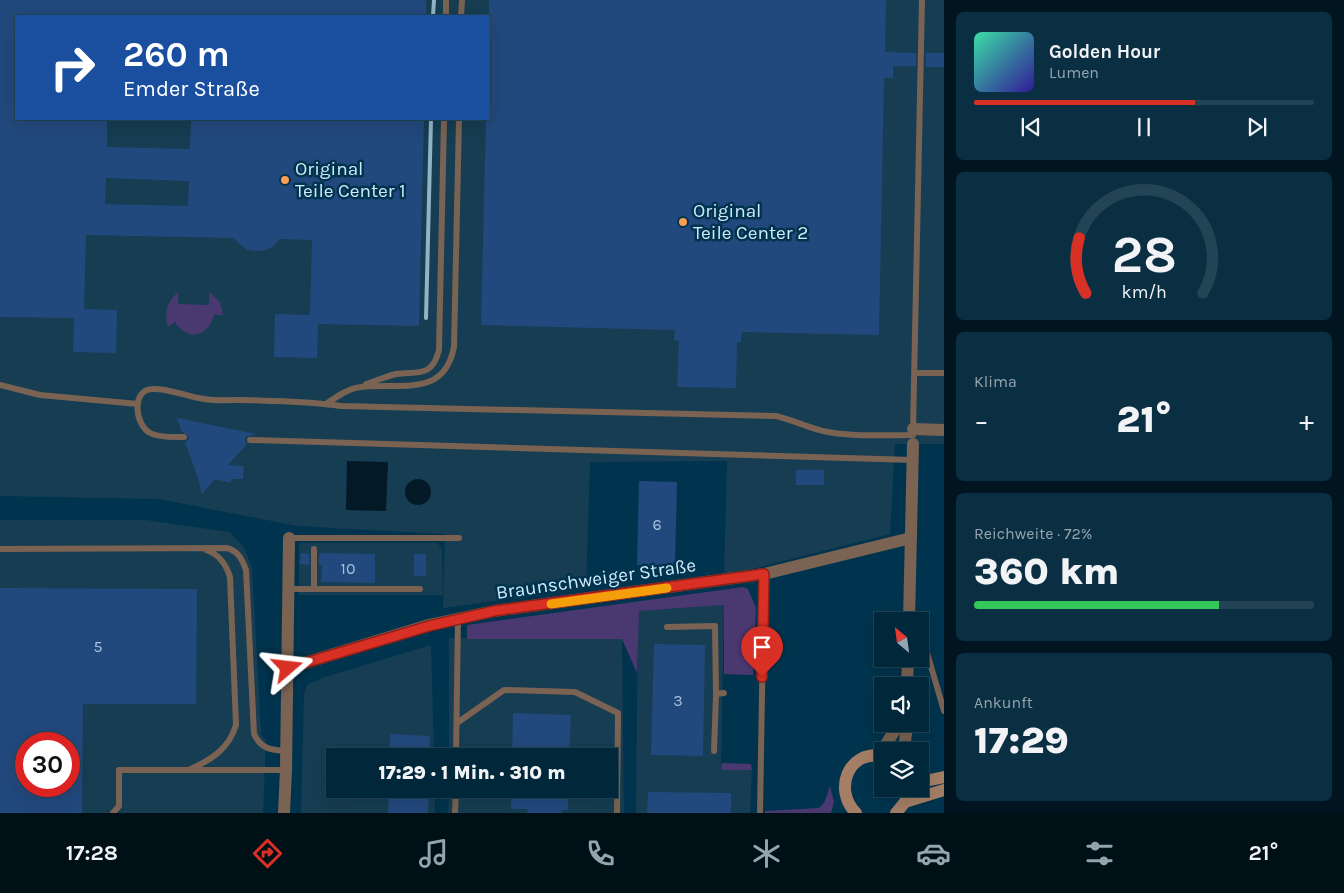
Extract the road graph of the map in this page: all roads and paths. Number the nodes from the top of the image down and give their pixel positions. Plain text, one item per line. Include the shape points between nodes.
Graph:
1 (446, 0) edge
2 (462, 0) edge
3 (922, 0) edge
4 (446, 15) edge
5 (462, 15) edge
6 (444, 120) edge
7 (459, 120) edge
8 (914, 372) junction
9 (944, 373) edge
10 (0, 385) edge
11 (360, 387) junction
12 (138, 404) junction
13 (326, 404) junction
14 (944, 430) edge
15 (913, 436) junction
16 (184, 437) dead end
17 (250, 440) dead end
18 (912, 460) junction
19 (289, 538) joint
20 (459, 538) dead end
21 (911, 538) junction
22 (202, 548) junction
23 (0, 549) edge
24 (314, 549) dead end
25 (764, 574) junction
26 (288, 589) junction
27 (314, 589) junction
28 (420, 590) dead end
29 (909, 612) edge
30 (458, 618) junction
31 (667, 627) dead end
32 (929, 660) edge
33 (288, 668) junction
34 (724, 693) dead end
35 (716, 694) junction
36 (944, 711) edge
37 (457, 723) junction
38 (456, 748) edge
39 (286, 751) junction
40 (714, 751) dead end
41 (874, 756) edge
42 (188, 770) junction
43 (286, 770) junction
44 (944, 777) edge
45 (929, 780) edge
46 (944, 790) edge
47 (907, 797) edge
48 (456, 798) edge
49 (906, 802) junction
50 (850, 811) edge
51 (113, 813) edge
52 (284, 813) edge
53 (455, 813) edge
54 (617, 813) edge
55 (760, 813) edge
56 (896, 813) edge

1 - 4 lane
2 - 5 lane
3 - 8 lane
6 - 11 lane via 439,350 436,361 424,372 396,374
7 - 11 lane via 454,347 451,361 443,372 420,385
8 - 9 lane
8 - 15 lane
10 - 12 lane via 40,394
11 - 13 lane via 338,395
12 - 13 lane via 141,395 153,388 204,399
12 - 16 lane via 138,421 144,430 152,435
13 - 15 lane via 776,416 827,432
14 - 15 street
15 - 18 street
17 - 18 lane
18 - 21 street
19 - 20 lane
19 - 26 street
21 - 25 street, Braunschweiger Straße
21 - 29 street
22 - 23 lane
22 - 39 lane via 232,550 243,560 254,734 269,750
22 - 42 lane via 221,558 230,577 237,714 234,734 224,748 210,760
24 - 27 lane
25 - 30 street, Braunschweiger Straße
25 - 55 lane
26 - 27 lane
26 - 33 street
27 - 28 lane
30 - 33 street, Braunschweiger Straße
30 - 37 lane
31 - 35 lane via 715,626
32 - 36 lane
33 - 39 street
34 - 35 lane
35 - 40 lane
37 - 38 lane
37 - 54 lane via 504,690 575,692 618,713
39 - 43 street
41 - 50 street via 855,763 847,773 844,791
42 - 43 lane
42 - 51 lane via 119,770 119,806
43 - 52 street
44 - 45 street
46 - 49 street
47 - 49 street
48 - 53 lane
49 - 56 street

